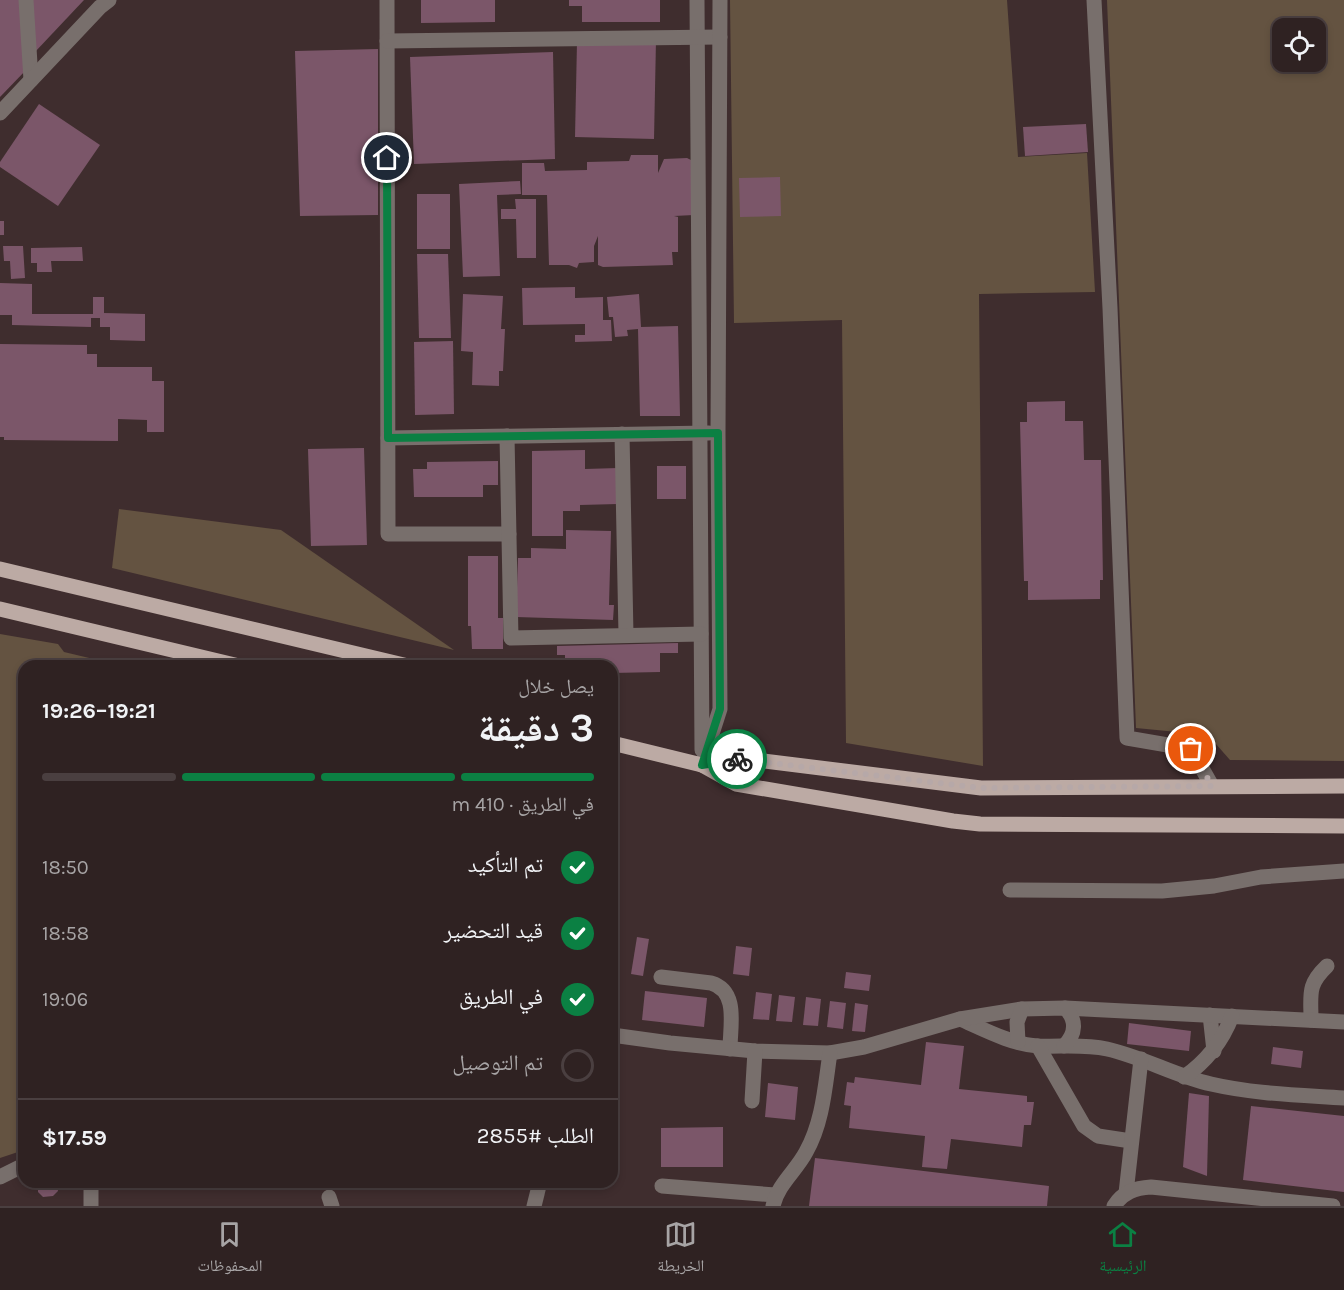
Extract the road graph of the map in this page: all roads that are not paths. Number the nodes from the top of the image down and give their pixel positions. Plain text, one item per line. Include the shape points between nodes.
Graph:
1 (26, 0) edge
2 (387, 0) edge
3 (697, 0) edge
4 (720, 0) edge
5 (1094, 0) edge
6 (103, 2) edge
7 (697, 36) junction
8 (720, 37) junction
9 (387, 41) junction
10 (31, 80) junction
11 (0, 113) edge
12 (699, 432) junction
13 (718, 433) junction
14 (622, 434) junction
15 (507, 436) junction
16 (388, 438) junction
17 (509, 534) junction
18 (0, 568) edge
19 (0, 609) edge
20 (701, 634) junction
21 (626, 635) junction
22 (213, 660) edge
23 (383, 660) edge
24 (618, 744) edge
25 (702, 765) junction
26 (1212, 786) junction
27 (1344, 786) edge
28 (1344, 826) edge
29 (1344, 872) edge
30 (1010, 890) dead end
31 (1327, 966) dead end
32 (661, 977) dead end
33 (1065, 1008) junction
34 (1022, 1009) junction
35 (1210, 1015) junction
36 (1232, 1016) junction
37 (960, 1019) junction
38 (1311, 1020) junction
39 (1344, 1022) edge
40 (618, 1036) edge
41 (1018, 1042) junction
42 (1038, 1046) junction
43 (1065, 1046) junction
44 (730, 1049) junction
45 (755, 1051) junction
46 (1214, 1051) junction
47 (830, 1053) junction
48 (1141, 1059) junction
49 (1184, 1077) junction
50 (1344, 1098) edge
51 (752, 1101) dead end
52 (1131, 1142) junction
53 (18, 1166) edge
54 (3, 1169) edge
55 (663, 1186) dead end
56 (91, 1188) edge
57 (538, 1188) edge
58 (1125, 1193) junction
59 (774, 1201) edge
60 (91, 1206) edge
61 (534, 1206) edge
62 (1114, 1206) edge
63 (1333, 1206) edge

1 - 10 street
2 - 9 street
3 - 7 street
4 - 8 street
5 - 26 street via 1127,738 1191,749
6 - 10 street
7 - 8 street
7 - 9 street
7 - 12 street
8 - 13 street
9 - 16 street
10 - 11 street
12 - 13 street
12 - 14 street
12 - 20 street
13 - 25 street via 720,709
14 - 15 street
14 - 21 street
15 - 16 street
15 - 17 street
16 - 17 street via 388,534
17 - 21 street via 511,638
18 - 23 main road
19 - 22 main road
20 - 21 street
20 - 25 street
24 - 25 main road
25 - 26 main road via 740,758 981,788
25 - 28 main road via 736,784 980,824
26 - 27 main road
29 - 30 street via 1261,877 1162,891
31 - 38 street via 1312,985
32 - 44 street via 711,982 725,990 730,1004
33 - 34 street
33 - 35 street
33 - 43 street via 1074,1024
34 - 37 street
34 - 41 street via 1017,1022
35 - 36 street
35 - 46 street
36 - 38 street
36 - 46 street
37 - 41 street
37 - 47 street
38 - 39 street
40 - 44 street
41 - 42 street
42 - 43 street
42 - 52 street via 1084,1126 1098,1136
43 - 48 street via 1105,1048
44 - 45 street
45 - 47 street
45 - 51 street
46 - 49 street
47 - 59 street via 813,1139
48 - 49 street
48 - 52 street
49 - 50 street via 1239,1089
52 - 58 street
53 - 54 street
55 - 59 street
56 - 60 street
57 - 61 street
58 - 62 street
58 - 63 street via 1151,1187

